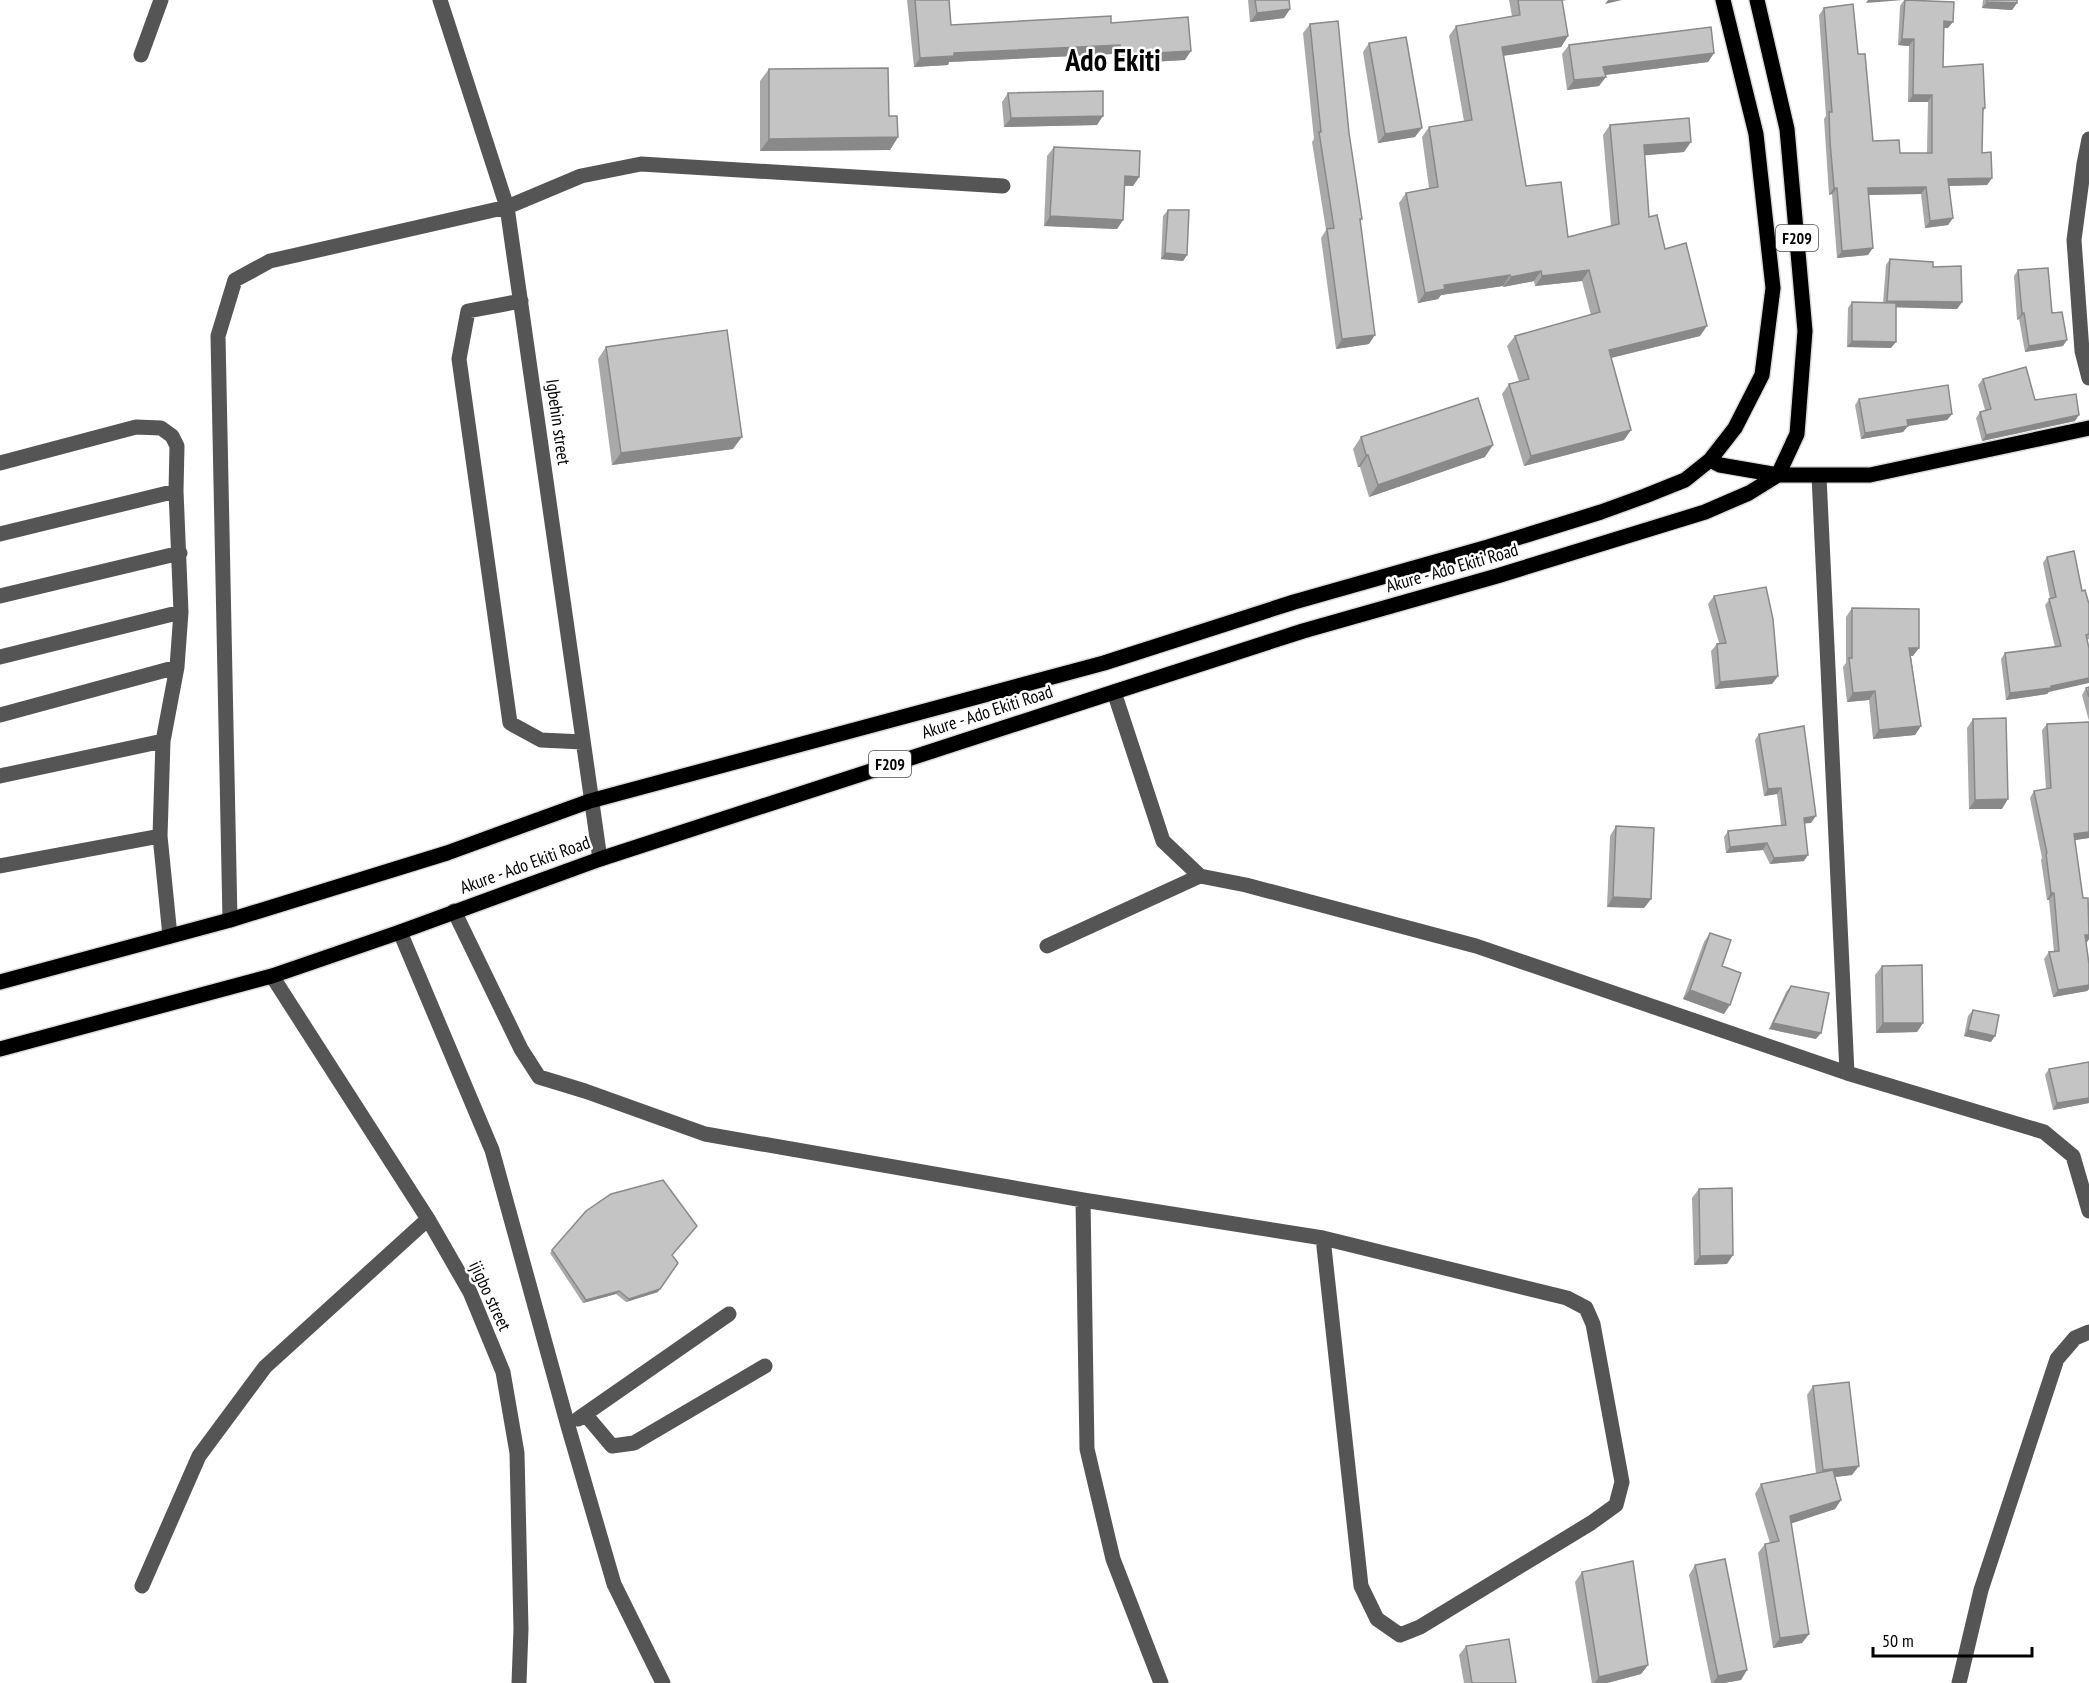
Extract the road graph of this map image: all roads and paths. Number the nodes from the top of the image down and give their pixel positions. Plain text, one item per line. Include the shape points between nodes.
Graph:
1 (161, 0) edge
2 (440, 0) edge
3 (1723, 0) edge
4 (1757, 0) edge
5 (141, 55) dead end
6 (2089, 139) edge
7 (1003, 186) dead end
8 (507, 207) junction
9 (521, 301) junction
10 (2089, 378) edge
11 (2089, 428) edge
12 (1710, 460) junction
13 (0, 463) edge
14 (1778, 475) junction
15 (1819, 476) junction
16 (176, 491) junction
17 (0, 534) edge
18 (180, 553) junction
19 (0, 596) edge
20 (181, 612) junction
21 (0, 657) edge
22 (177, 667) junction
23 (1114, 692) junction
24 (0, 715) edge
25 (163, 741) junction
26 (583, 742) junction
27 (0, 776) edge
28 (590, 801) junction
29 (160, 836) junction
30 (600, 859) junction
31 (0, 866) edge
32 (1200, 876) junction
33 (454, 911) junction
34 (230, 920) junction
35 (400, 932) junction
36 (170, 936) junction
37 (1047, 946) dead end
38 (272, 976) junction
39 (0, 982) edge
40 (0, 1049) edge
41 (1847, 1073) junction
42 (1083, 1200) junction
43 (2089, 1211) edge
44 (428, 1219) junction
45 (1323, 1238) junction
46 (729, 1314) dead end
47 (2089, 1332) edge
48 (765, 1366) dead end
49 (585, 1414) junction
50 (568, 1426) junction
51 (142, 1586) dead end
52 (519, 1683) edge
53 (663, 1683) edge
54 (1161, 1683) edge
55 (1959, 1683) edge

1 - 5 street
2 - 8 street, Igbehin street
3 - 12 main road, F209 via 1756,134 1773,288 1762,375 1735,428
4 - 14 main road, F209 via 1787,129 1805,332 1797,434
6 - 10 street via 2074,240 2082,351
7 - 8 street via 641,164 581,176
8 - 9 street, Igbehin street
8 - 34 street via 270,261 235,280 218,336
9 - 26 street, Igbehin street
9 - 26 street via 468,311 459,359 462,383 510,723 541,740
11 - 15 main road via 1870,475
12 - 14 main road
12 - 28 main road, Akure - Ado Ekiti Road / F209 via 1685,480 1646,496 1488,547 1294,602 1104,663
13 - 16 street via 136,427 161,428 172,436 177,447
14 - 15 main road
14 - 23 main road, Akure - Ado Ekiti Road / F209 via 1705,512 1303,631
15 - 41 street
16 - 17 street
16 - 18 street
18 - 19 street
18 - 20 street
20 - 21 street
20 - 22 street
22 - 24 street
22 - 25 street
23 - 30 main road, Akure - Ado Ekiti Road / F209
23 - 32 street via 1162,841
25 - 27 street
25 - 29 street
26 - 28 street, Igbehin street
28 - 30 street, Igbehin street
28 - 34 main road, Akure - Ado Ekiti Road / F209 via 447,853
29 - 31 street
29 - 36 street
30 - 33 main road, Akure - Ado Ekiti Road / F209
32 - 37 street
32 - 41 street via 1476,946
33 - 35 main road, Akure - Ado Ekiti Road / F209
33 - 42 street via 521,1049 539,1077 705,1134
34 - 36 main road, Akure - Ado Ekiti Road / F209
35 - 38 main road, Akure - Ado Ekiti Road / F209
35 - 50 street via 492,1150
36 - 39 main road, Akure - Ado Ekiti Road / F209
38 - 40 main road, Akure - Ado Ekiti Road / F209
38 - 44 street, ijigbo street
41 - 43 street via 2044,1132 2073,1156
42 - 45 street
42 - 54 street via 1087,1449 1113,1559
44 - 51 street via 265,1367 199,1456
44 - 52 street, ijigbo street via 470,1292 503,1372 517,1453
45 - 45 street via 1567,1298 1586,1308 1593,1324 1622,1482 1616,1505 1420,1627 1400,1635 1377,1619 1361,1586
46 - 49 street
47 - 55 street via 2075,1338 2057,1359 1981,1590
48 - 49 street via 634,1443 612,1446
49 - 50 street
50 - 53 street via 614,1584

